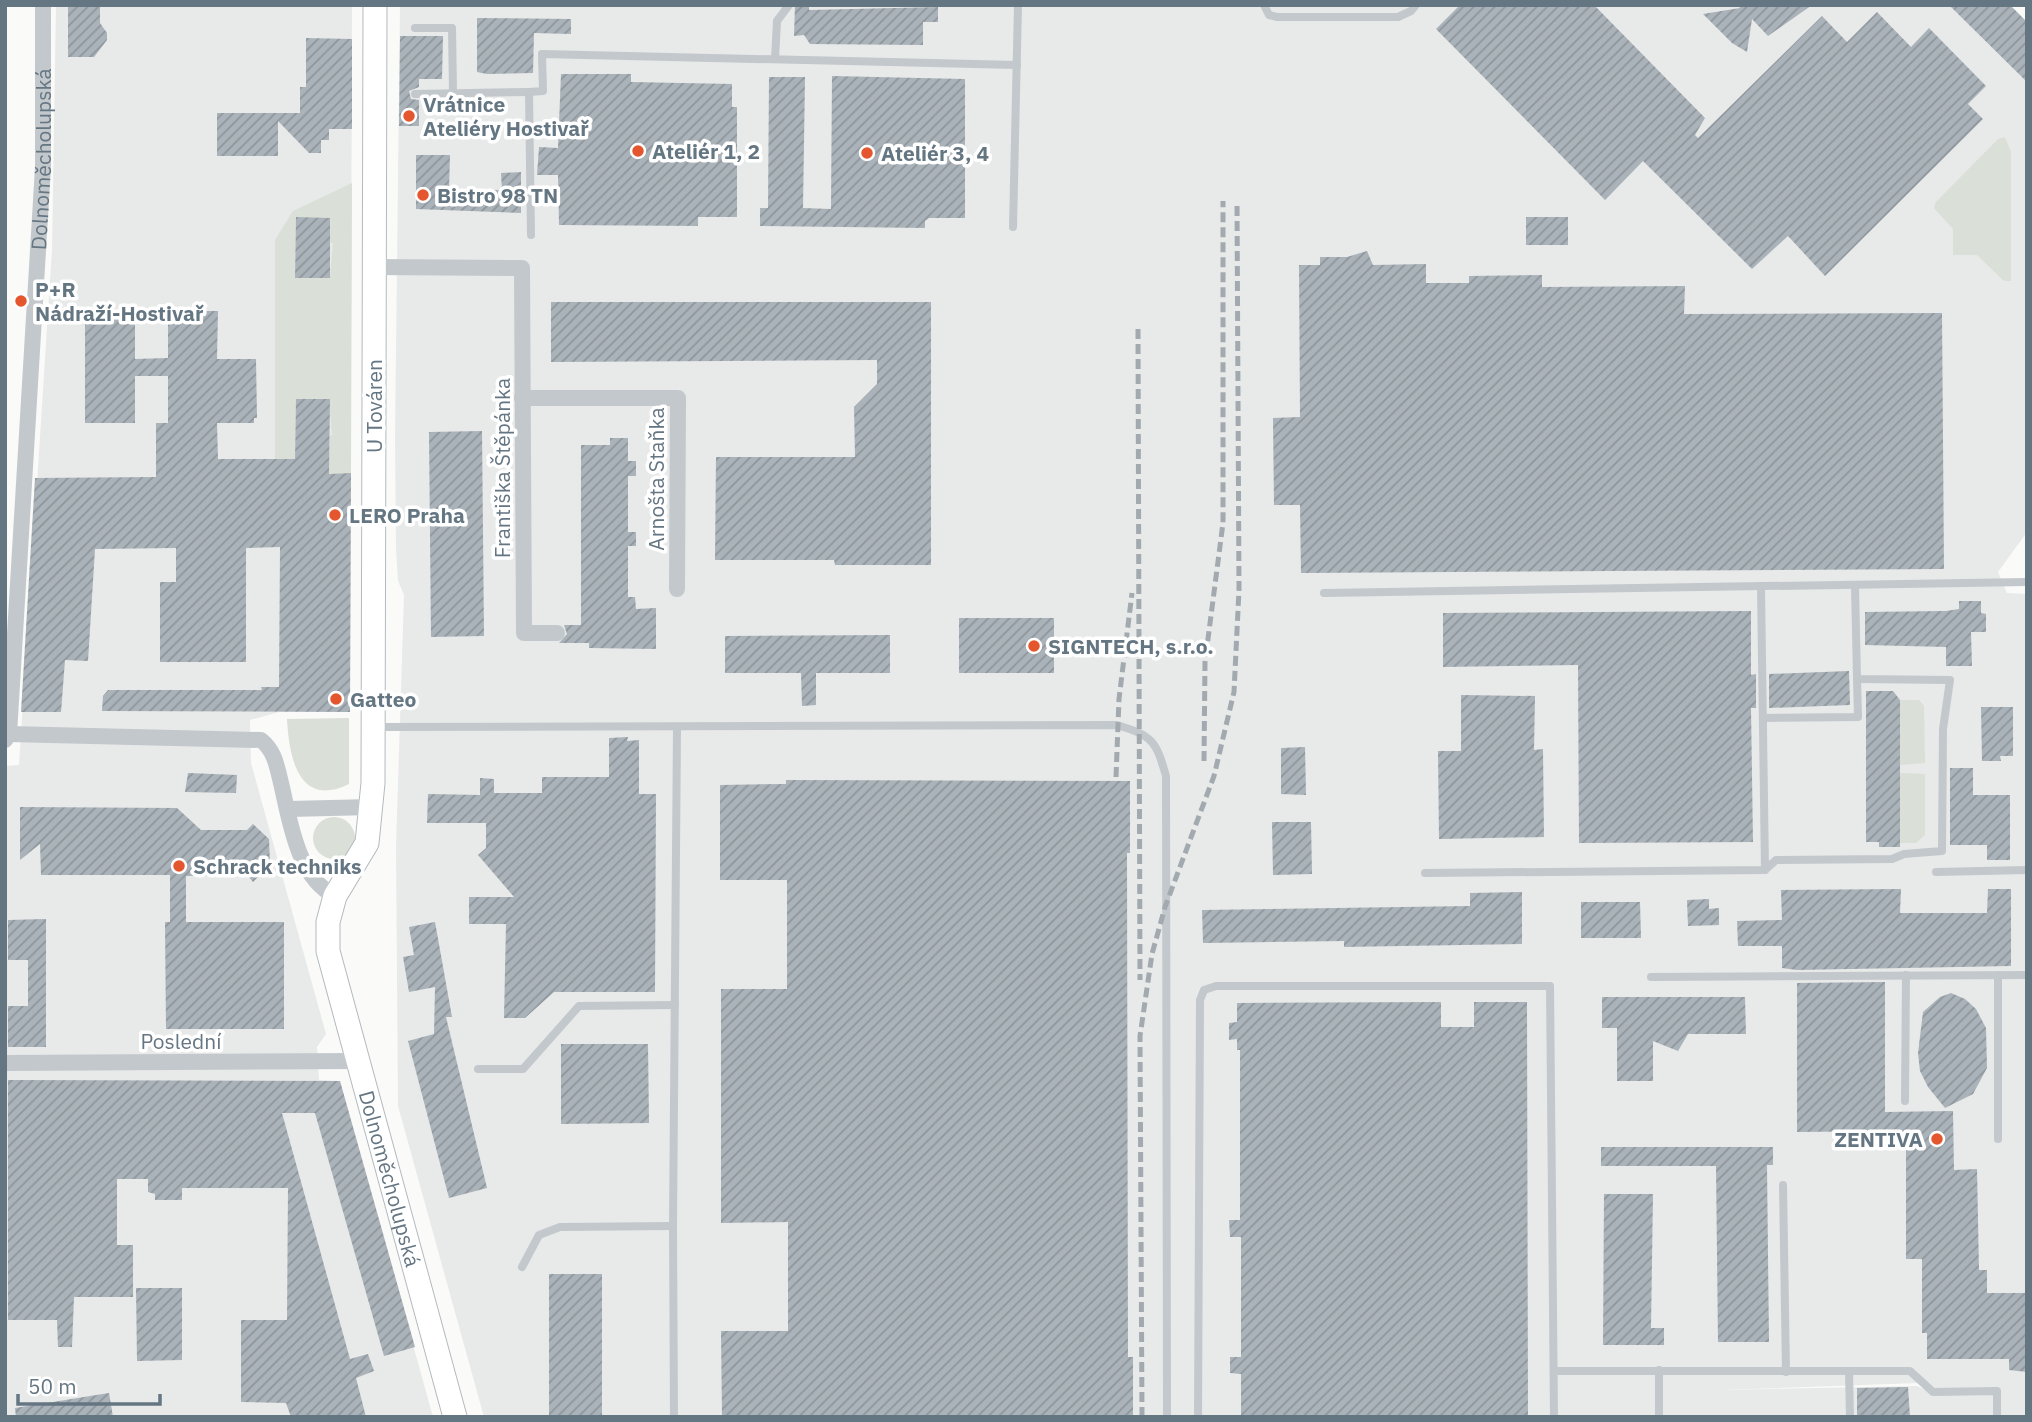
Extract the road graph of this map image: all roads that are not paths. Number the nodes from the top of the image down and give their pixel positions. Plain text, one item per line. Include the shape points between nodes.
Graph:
1 (43, 5) edge
2 (375, 5) edge
3 (789, 5) edge
4 (1018, 5) edge
5 (1264, 5) edge
6 (1416, 5) edge
7 (415, 27) dead end
8 (775, 59) junction
9 (1017, 65) junction
10 (529, 92) junction
11 (453, 93) junction
12 (415, 94) dead end
13 (1013, 227) dead end
14 (531, 235) dead end
15 (374, 267) junction
16 (522, 398) junction
17 (2027, 582) edge
18 (1855, 584) junction
19 (1761, 586) junction
20 (677, 589) dead end
21 (1324, 593) dead end
22 (557, 633) dead end
23 (1857, 679) junction
24 (1763, 719) junction
25 (374, 727) junction
26 (677, 727) junction
27 (7, 737) edge
28 (372, 807) junction
29 (289, 808) junction
30 (1765, 870) junction
31 (2027, 870) edge
32 (1936, 872) dead end
33 (1425, 873) dead end
34 (335, 896) junction
35 (328, 938) joint
36 (1906, 975) junction
37 (1998, 975) junction
38 (2027, 975) edge
39 (1651, 977) dead end
40 (674, 1005) junction
41 (357, 1061) junction
42 (5, 1063) edge
43 (478, 1069) dead end
44 (1905, 1101) dead end
45 (1998, 1139) dead end
46 (1783, 1185) dead end
47 (673, 1226) junction
48 (522, 1267) dead end
49 (1658, 1370) junction
50 (1554, 1371) junction
51 (1849, 1371) junction
52 (1786, 1372) junction
53 (455, 1417) edge
54 (674, 1417) edge
55 (1167, 1417) edge
56 (1198, 1417) edge
57 (1554, 1417) edge
58 (1659, 1417) edge
59 (1850, 1417) edge
60 (1997, 1417) edge

1 - 27 street, Dolnoměcholupská via 43,167
2 - 15 street, U Továren
3 - 8 lane via 777,21
4 - 9 lane
5 - 6 lane via 1269,15 1277,17 1378,17 1405,15
7 - 11 lane via 452,28
8 - 9 lane
8 - 10 lane via 542,54 543,91
9 - 13 lane
10 - 11 lane
10 - 14 lane
11 - 12 lane
15 - 16 street, Františka Štěpánka via 522,268
15 - 25 street, U Továren
16 - 20 street, Arnošta Staňka via 678,398
16 - 22 street, Františka Štěpánka via 524,633
17 - 18 lane
18 - 19 lane
18 - 23 lane
19 - 21 lane
19 - 24 lane
23 - 24 lane via 1858,717
23 - 30 lane via 1950,680 1943,729 1942,851 1904,853 1892,859 1776,860
24 - 30 lane
25 - 26 lane
25 - 28 street, U Továren
26 - 40 lane
26 - 55 lane via 1117,725 1143,733 1157,745 1166,776
27 - 29 street, Dolnoměcholupská via 261,740 275,760
28 - 29 street
28 - 34 street, U Továren via 363,853
29 - 34 street, Dolnoměcholupská via 308,873
30 - 33 lane
31 - 32 lane
34 - 35 street, U Továren
35 - 41 street, Dolnoměcholupská
36 - 37 lane
36 - 39 lane
36 - 44 lane
37 - 38 lane
37 - 45 lane
40 - 43 lane via 579,1006 523,1069
40 - 47 lane
41 - 42 street, Poslední
41 - 53 street, Dolnoměcholupská
46 - 52 lane
47 - 48 lane via 560,1227 540,1235
47 - 54 lane
49 - 50 lane
49 - 52 lane
49 - 58 lane
50 - 56 lane via 1550,986 1216,986 1204,990 1200,1000
50 - 57 lane
51 - 52 lane
51 - 59 lane
51 - 60 lane via 1910,1371 1933,1392 1997,1391

